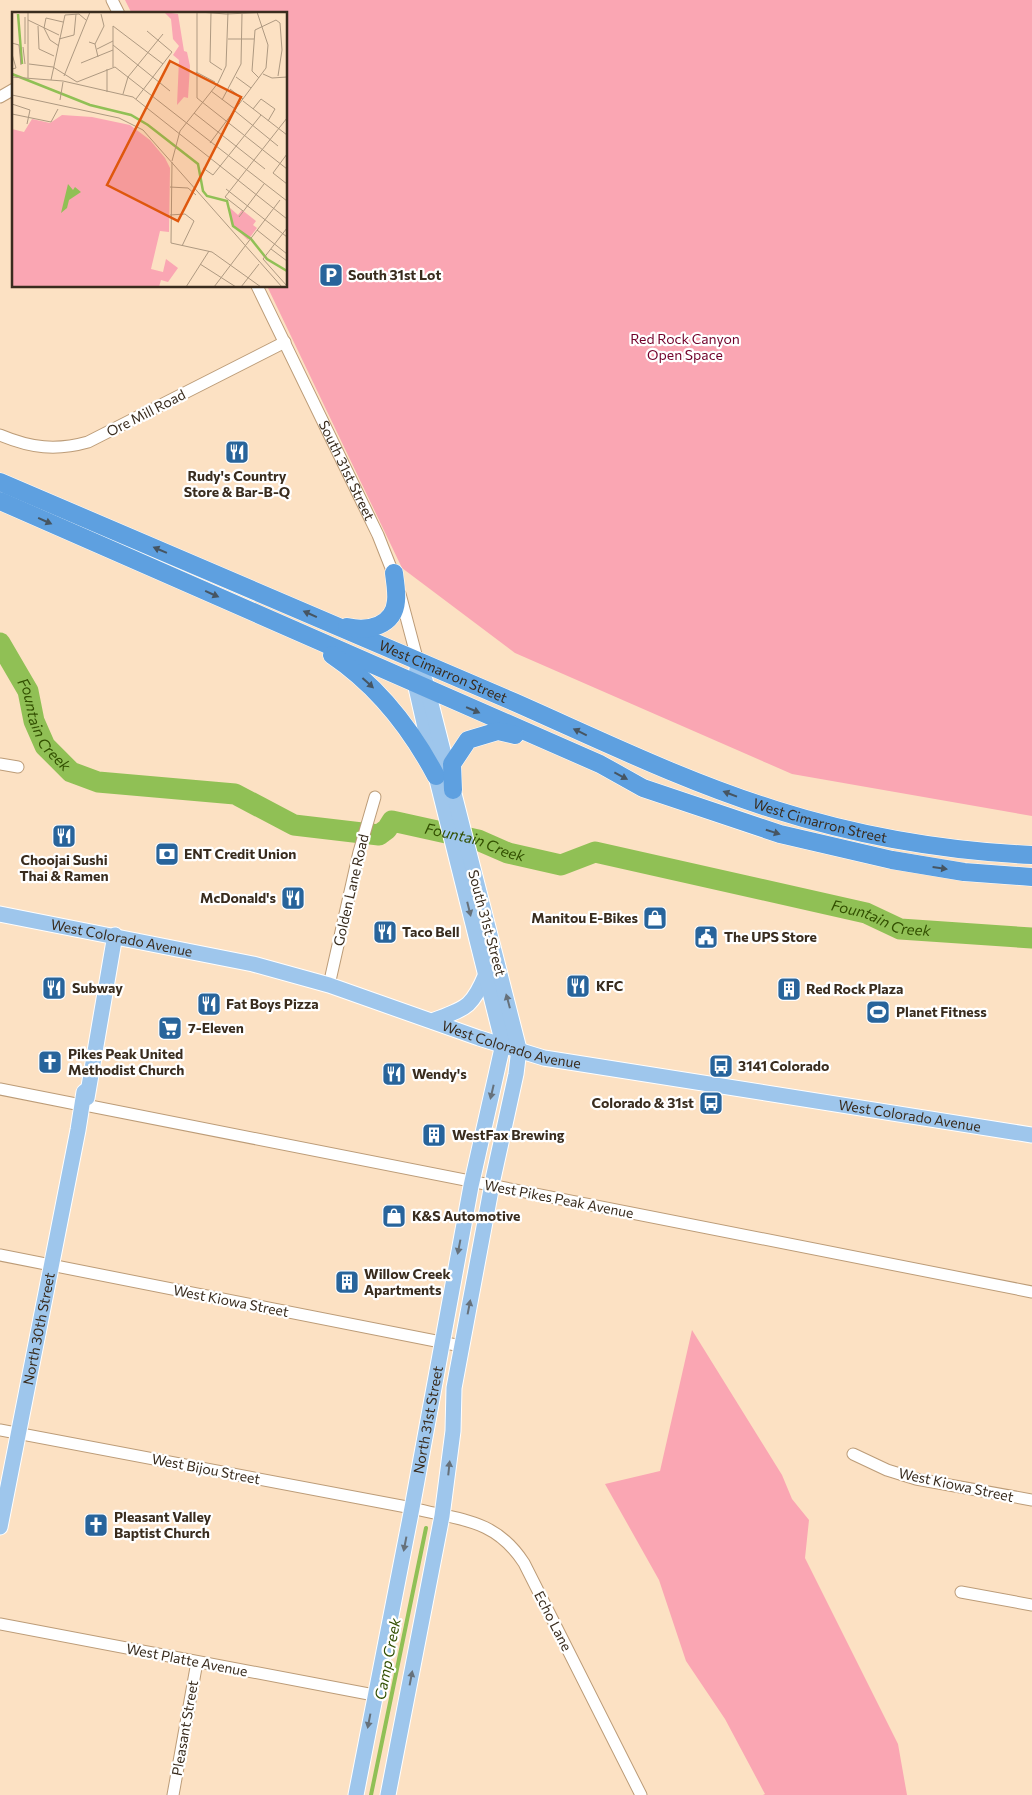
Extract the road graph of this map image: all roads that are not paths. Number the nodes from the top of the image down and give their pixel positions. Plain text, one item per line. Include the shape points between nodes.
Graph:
1 (112, 0) edge
2 (118, 12) edge
3 (12, 90) edge
4 (0, 97) edge
5 (258, 288) edge
6 (285, 342) junction
7 (0, 435) edge
8 (0, 482) edge
9 (0, 501) edge
10 (394, 573) junction
11 (332, 624) junction
12 (301, 633) junction
13 (418, 662) junction
14 (422, 686) junction
15 (0, 764) edge
16 (600, 764) junction
17 (18, 767) dead end
18 (436, 776) junction
19 (453, 790) junction
20 (375, 797) dead end
21 (452, 812) junction
22 (1032, 855) edge
23 (464, 860) junction
24 (1032, 877) edge
25 (0, 914) edge
26 (115, 935) junction
27 (486, 974) junction
28 (329, 985) junction
29 (432, 1021) junction
30 (503, 1044) junction
31 (519, 1049) junction
32 (0, 1089) edge
33 (83, 1105) junction
34 (1032, 1135) edge
35 (472, 1182) junction
36 (492, 1186) junction
37 (0, 1255) edge
38 (51, 1265) junction
39 (1032, 1292) edge
40 (442, 1342) junction
41 (461, 1346) junction
42 (0, 1430) edge
43 (18, 1434) junction
44 (853, 1454) dead end
45 (1032, 1500) edge
46 (412, 1508) junction
47 (442, 1516) junction
48 (0, 1527) edge
49 (961, 1592) dead end
50 (1032, 1605) edge
51 (0, 1624) edge
52 (197, 1662) junction
53 (374, 1695) junction
54 (173, 1795) edge
55 (356, 1795) edge
56 (388, 1795) edge
57 (641, 1795) edge

1 - 2 street
3 - 4 street
5 - 6 street, South 31st Street
6 - 7 street, Ore Mill Road via 88,442 55,449 35,448
6 - 10 street, South 31st Street
11 -> 8 highway, West Cimarron Street
9 -> 12 highway, West Cimarron Street
10 - 11 highway via 396,600 390,618 367,628
10 - 13 street, South 31st Street
11 - 13 highway, West Cimarron Street
12 - 14 highway, West Cimarron Street
12 -> 18 highway via 351,669 384,699 403,721
13 - 14 main road, South 31st Street
22 -> 13 highway, West Cimarron Street via 965,850 895,838 812,820 735,796
14 -> 16 highway, West Cimarron Street
14 - 18 main road, South 31st Street
14 - 19 main road, South 31st Street
15 - 17 street
16 - 19 highway via 498,731 468,740 463,745 452,764
16 -> 24 highway, West Cimarron Street via 643,788 744,823 838,849 964,872
18 - 21 main road, South 31st Street
19 - 21 main road, South 31st Street
20 - 28 street, Golden Lane Road via 359,850
21 - 23 main road, South 31st Street
23 -> 27 main road, South 31st Street
31 -> 23 main road, South 31st Street
25 - 26 main road, West Colorado Avenue
26 - 28 main road, West Colorado Avenue via 253,964
26 - 33 main road, North 30th Street
27 - 29 main road via 476,998 462,1010
27 - 30 main road, South 31st Street
28 - 29 main road, West Colorado Avenue
29 - 30 main road, West Colorado Avenue
30 - 31 main road, West Colorado Avenue
30 -> 35 main road, North 31st Street
31 - 34 main road, West Colorado Avenue via 544,1058
31 - 36 main road, South 31st Street
32 - 33 street, West Pikes Peak Avenue
33 - 35 street, West Pikes Peak Avenue
33 - 38 main road, North 30th Street
35 - 36 street, West Pikes Peak Avenue
35 -> 40 main road, North 31st Street
36 - 39 street, West Pikes Peak Avenue
41 -> 36 main road, North 31st Street
37 - 38 street, West Kiowa Street
38 - 40 street, West Kiowa Street
38 - 43 main road, North 30th Street
40 - 41 street, West Kiowa Street
40 - 46 main road, North 31st Street
47 -> 41 main road, North 31st Street
42 - 43 street, West Bijou Street
43 - 46 street, West Bijou Street
43 - 48 main road, North 30th Street
44 - 45 street, West Kiowa Street via 916,1479
46 - 47 street, Echo Lane
46 -> 53 main road, North 31st Street
56 -> 47 main road, North 31st Street
47 - 57 street, Echo Lane via 479,1524 498,1533 514,1547
49 - 50 street
51 - 52 street, West Platte Avenue
52 - 53 street, West Platte Avenue
52 - 54 street, Pleasant Street
53 -> 55 main road, North 31st Street

